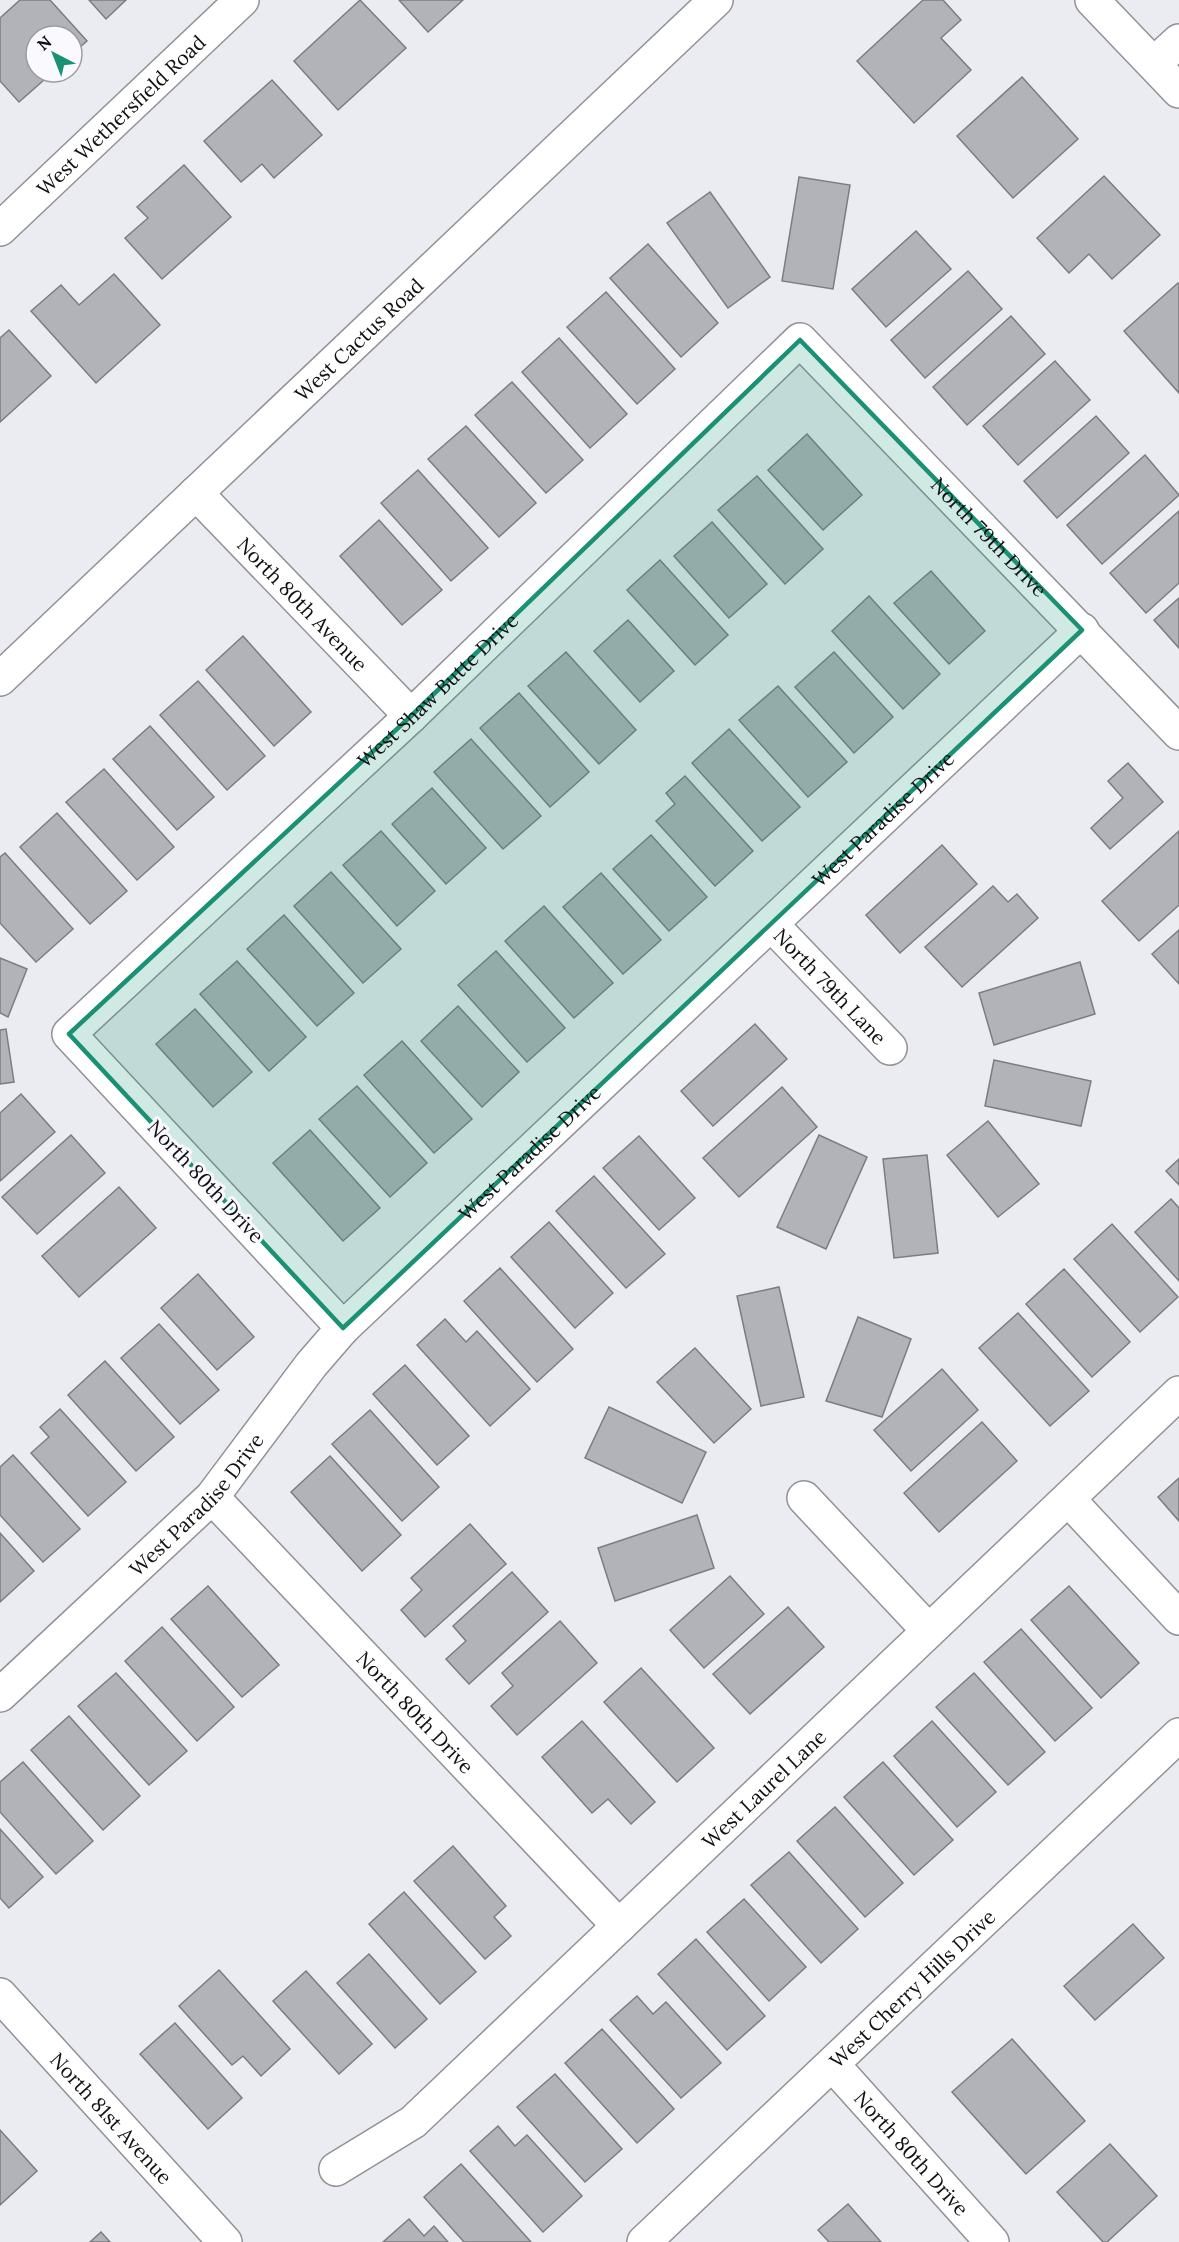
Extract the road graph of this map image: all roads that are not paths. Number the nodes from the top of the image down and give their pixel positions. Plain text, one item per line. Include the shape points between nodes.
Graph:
1 (242, 0) edge
2 (716, 0) edge
3 (1092, 0) edge
4 (1179, 40) edge
5 (1154, 64) junction
6 (1179, 91) edge
7 (0, 229) edge
8 (800, 340) joint
9 (196, 493) junction
10 (1082, 630) junction
11 (0, 679) edge
12 (411, 716) junction
13 (1179, 733) edge
14 (771, 924) junction
15 (69, 1034) joint
16 (890, 1048) dead end
17 (343, 1328) junction
18 (1179, 1393) edge
19 (212, 1497) junction
20 (804, 1498) dead end
21 (1069, 1500) junction
22 (1179, 1618) edge
23 (928, 1630) junction
24 (0, 1695) edge
25 (1179, 1735) edge
26 (619, 1926) junction
27 (0, 1995) edge
28 (833, 2065) junction
29 (336, 2169) dead end
30 (225, 2242) edge
31 (644, 2242) edge
32 (992, 2242) edge

1 - 7 street, West Wethersfield Road
2 - 9 street, West Cactus Road
3 - 5 street
4 - 5 street
5 - 6 street
8 - 10 street, North 79th Drive
8 - 12 street, West Shaw Butte Drive
9 - 11 street, West Cactus Road
9 - 12 street, North 80th Avenue
10 - 13 street, North 79th Drive
10 - 14 street, West Paradise Drive
12 - 15 street, West Shaw Butte Drive
14 - 16 street, North 79th Lane
14 - 17 street, West Paradise Drive
15 - 17 street, North 80th Drive
17 - 19 street, West Paradise Drive
18 - 21 street, West Laurel Lane
19 - 24 street, West Paradise Drive
19 - 26 street, North 80th Drive
20 - 23 street
21 - 22 street
21 - 23 street, West Laurel Lane
23 - 26 street, West Laurel Lane
25 - 28 street, West Cherry Hills Drive
26 - 29 street, West Laurel Lane via 413,2122
27 - 30 street, North 81st Avenue
28 - 31 street, West Cherry Hills Drive
28 - 32 street, North 80th Drive

